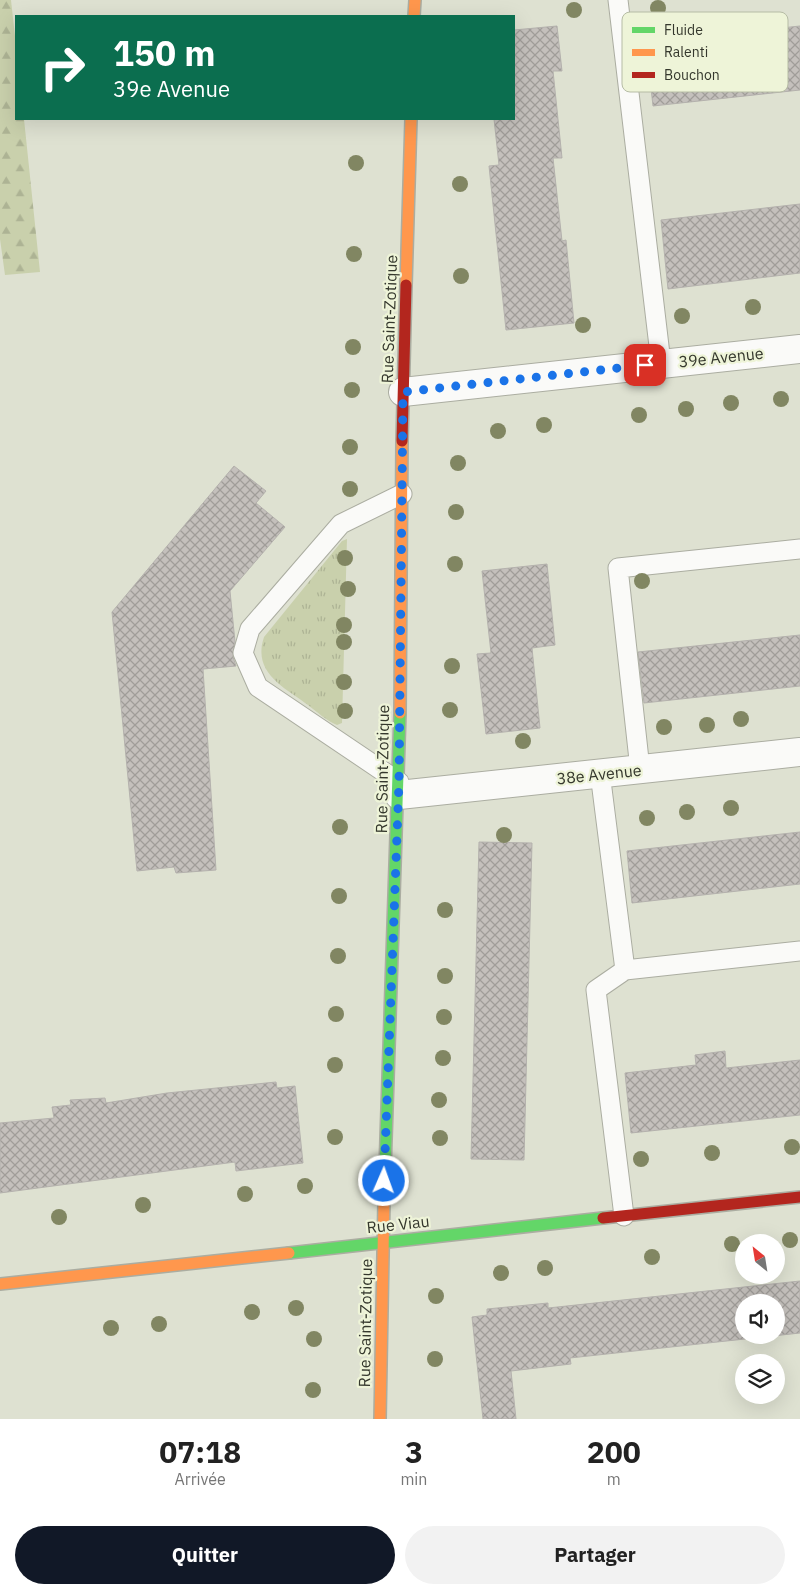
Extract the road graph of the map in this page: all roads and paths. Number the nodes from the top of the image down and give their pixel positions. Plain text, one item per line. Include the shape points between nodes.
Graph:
1 (415, 0) edge
2 (618, 0) edge
3 (414, 15) edge
4 (622, 33) edge
5 (629, 92) edge
6 (411, 120) edge
7 (800, 349) edge
8 (662, 363) junction
9 (403, 392) junction
10 (402, 494) junction
11 (800, 549) edge
12 (800, 752) edge
13 (640, 769) junction
14 (600, 773) junction
15 (399, 788) junction
16 (800, 951) edge
17 (625, 970) junction
18 (800, 1197) edge
19 (624, 1216) junction
20 (382, 1243) junction
21 (0, 1284) edge
22 (380, 1419) edge

1 - 3 street
2 - 4 lane
5 - 8 lane
6 - 9 street, Rue Saint-Zotique
7 - 8 street, 39e Avenue
8 - 9 street, 39e Avenue
9 - 10 street, Rue Saint-Zotique
10 - 15 street, Rue Saint-Zotique
10 - 15 lane via 341,524 250,629 243,653 258,687
11 - 13 lane via 618,568
12 - 13 street, 38e Avenue
13 - 14 street, 38e Avenue
14 - 15 street, 38e Avenue
14 - 17 lane
15 - 20 street, Rue Saint-Zotique
16 - 17 lane
17 - 19 lane via 596,990
18 - 19 street, Rue Viau
19 - 20 street, Rue Viau
20 - 21 street, Rue Viau
20 - 22 street, Rue Saint-Zotique

